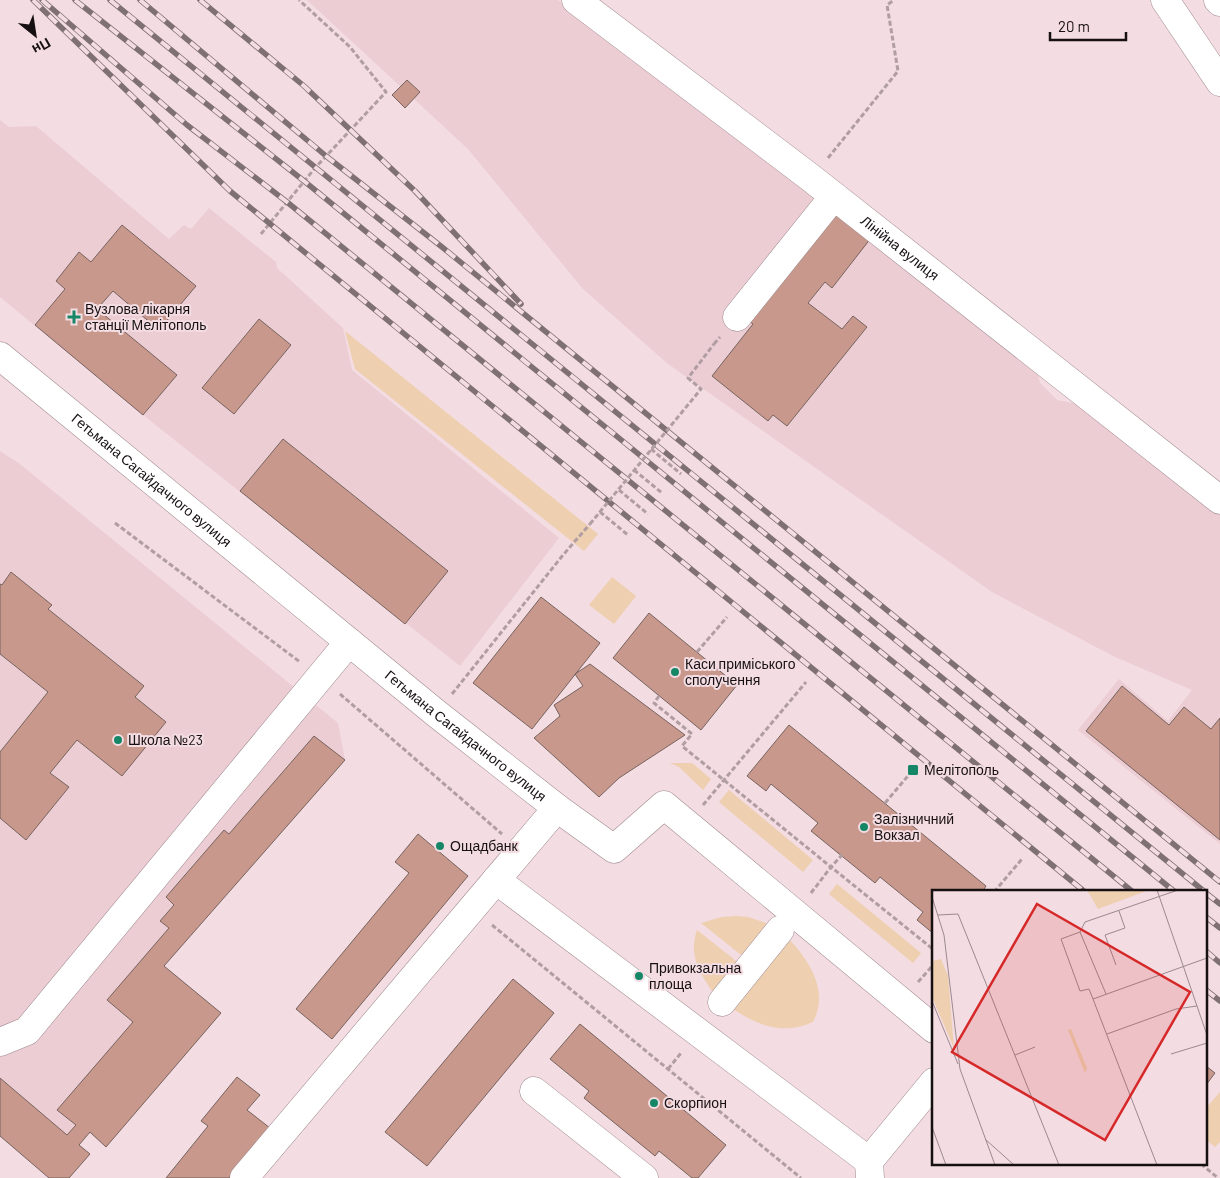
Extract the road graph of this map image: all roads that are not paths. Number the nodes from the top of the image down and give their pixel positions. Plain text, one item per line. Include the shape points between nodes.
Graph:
1 (576, 0) edge
2 (1165, 0) edge
3 (1220, 82) edge
4 (834, 196) junction
5 (736, 317) dead end
6 (0, 356) edge
7 (1220, 500) edge
8 (349, 642) junction
9 (557, 808) junction
10 (496, 880) junction
11 (788, 921) junction
12 (722, 1002) dead end
13 (932, 1028) edge
14 (0, 1042) edge
15 (932, 1085) edge
16 (534, 1090) dead end
17 (869, 1170) edge
18 (244, 1178) edge
19 (644, 1178) edge

1 - 4 street, Лінійна вулиця
2 - 3 street
4 - 5 street
4 - 7 street, Лінійна вулиця
6 - 8 street, Гетьмана Сагайдачного вулиця
8 - 9 street, Гетьмана Сагайдачного вулиця
8 - 14 street via 26,1031
9 - 10 street, Гетьмана Сагайдачного вулиця
9 - 11 street via 614,849 664,805 688,823
10 - 17 street
10 - 18 street, Гетьмана Сагайдачного вулиця
11 - 12 street
11 - 13 street
15 - 17 street
16 - 19 street

